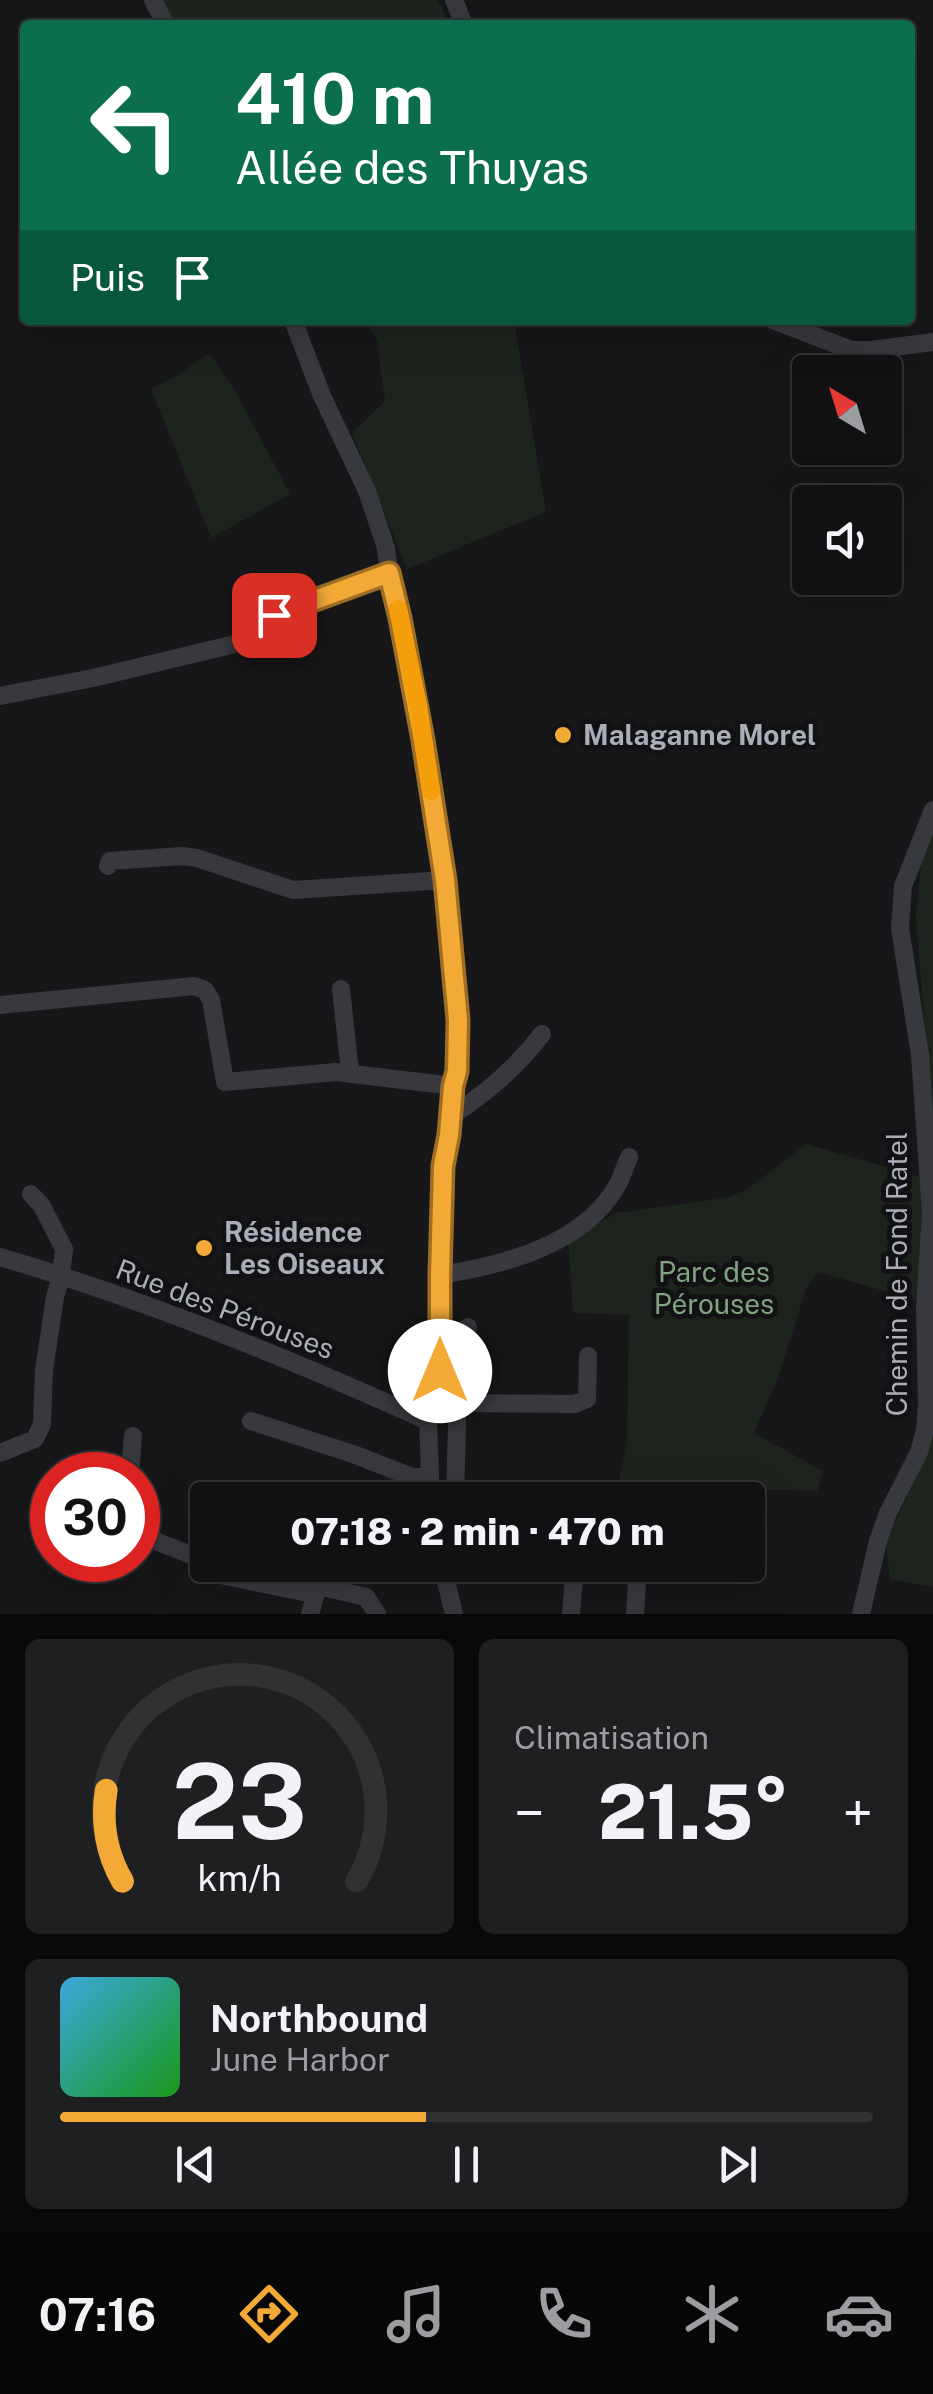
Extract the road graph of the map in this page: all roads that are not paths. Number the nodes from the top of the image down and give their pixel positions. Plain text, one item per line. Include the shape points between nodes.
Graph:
1 (295, 325) edge
2 (787, 325) edge
3 (933, 342) edge
4 (389, 573) junction
5 (0, 696) edge
6 (933, 810) edge
7 (108, 866) dead end
8 (445, 880) junction
9 (341, 989) dead end
10 (0, 1006) edge
11 (542, 1034) dead end
12 (350, 1072) junction
13 (453, 1086) junction
14 (451, 1116) junction
15 (629, 1157) dead end
16 (31, 1194) dead end
17 (0, 1257) edge
18 (440, 1275) junction
19 (61, 1276) junction
20 (468, 1327) dead end
21 (588, 1356) dead end
22 (458, 1403) junction
23 (250, 1421) dead end
24 (428, 1421) junction
25 (133, 1436) dead end
26 (132, 1452) edge
27 (0, 1453) edge
28 (429, 1477) junction
29 (429, 1482) edge
30 (456, 1482) edge
31 (160, 1543) edge
32 (446, 1582) edge
33 (573, 1582) edge
34 (637, 1582) edge
35 (318, 1586) junction
36 (310, 1614) edge
37 (377, 1614) edge
38 (454, 1614) edge
39 (570, 1614) edge
40 (635, 1614) edge
41 (861, 1614) edge

1 - 4 street via 367,490
2 - 3 street via 851,350
4 - 5 street via 274,615 256,639
4 - 8 street
6 - 41 street, Chemin de Fond Ratel via 903,886 900,928 920,1055 930,1212 925,1430 878,1540
7 - 8 street via 182,856 293,890
8 - 13 street via 458,1020
9 - 12 street
10 - 12 street via 194,986 210,1000 226,1082
11 - 14 street via 512,1068
12 - 13 street
13 - 14 street
14 - 18 street
15 - 18 street via 597,1212 562,1238 534,1252
16 - 19 street via 64,1248
17 - 19 street, Rue des Pérouses
18 - 24 street via 440,1371
19 - 24 street, Rue des Pérouses via 200,1325
19 - 27 street via 42,1424 35,1439
20 - 22 street
21 - 22 street via 587,1399 574,1404
22 - 30 street
23 - 28 street via 412,1477
24 - 28 street
25 - 26 street
28 - 29 street
31 - 35 street via 196,1557 216,1574 303,1592
32 - 38 street
33 - 39 street
34 - 40 street
35 - 36 street
35 - 37 street via 366,1597

